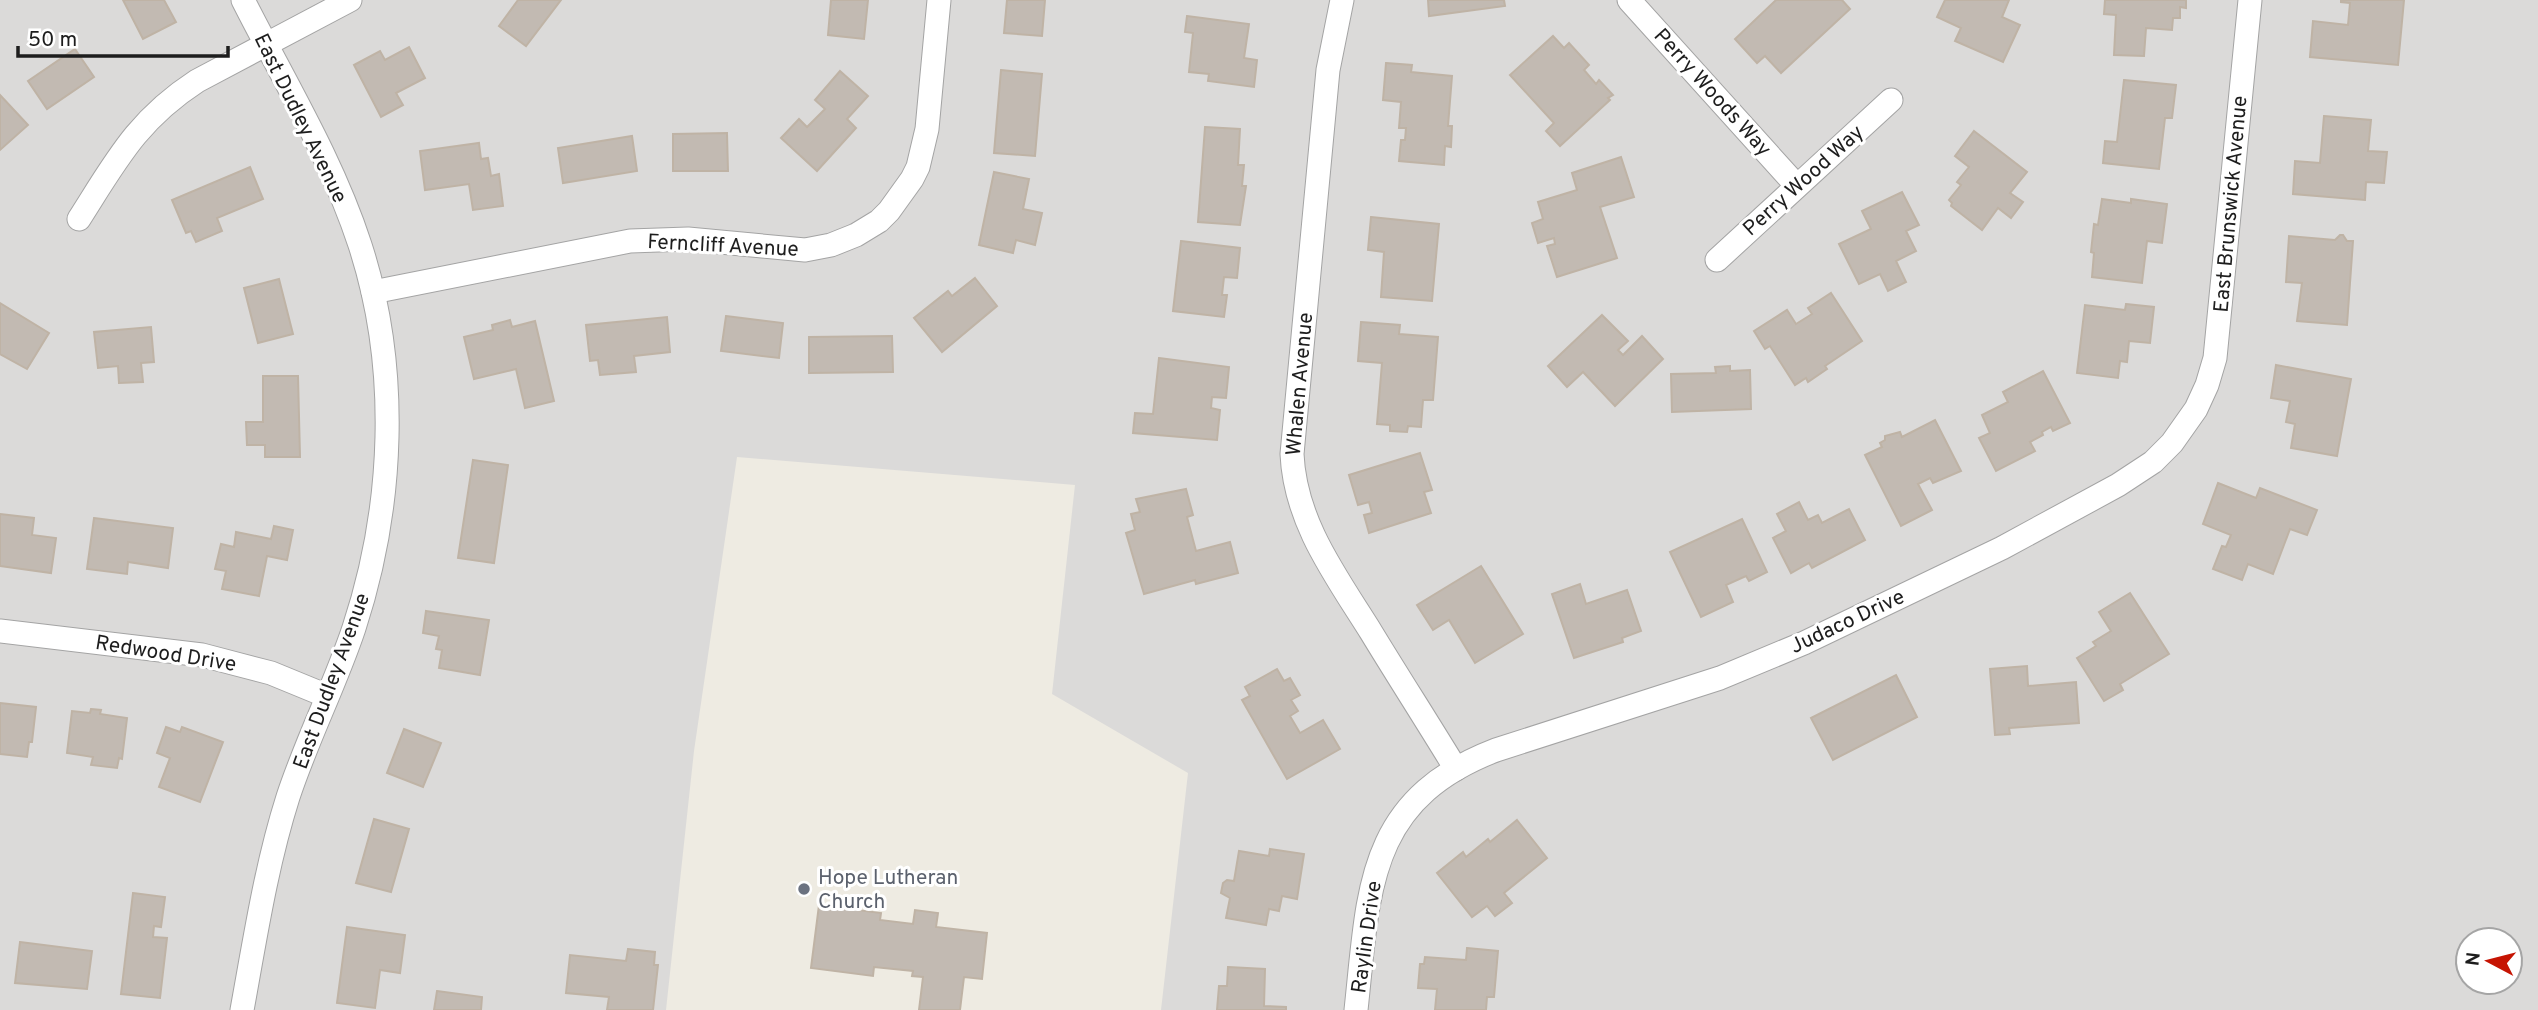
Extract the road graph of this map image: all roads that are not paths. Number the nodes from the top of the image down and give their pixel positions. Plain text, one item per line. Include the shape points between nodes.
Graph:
1 (243, 0) edge
2 (350, 0) edge
3 (939, 0) edge
4 (1342, 0) edge
5 (1629, 0) edge
6 (2250, 0) edge
7 (266, 45) junction
8 (1891, 100) dead end
9 (1796, 185) junction
10 (79, 219) dead end
11 (1717, 260) dead end
12 (373, 292) junction
13 (2198, 405) joint
14 (0, 631) edge
15 (327, 696) junction
16 (1456, 769) junction
17 (242, 1010) edge
18 (1356, 1010) edge

1 - 7 street, East Dudley Avenue
2 - 7 street
3 - 12 street, Ferncliff Avenue via 928,128 918,167 889,211 856,235 805,250 688,239 619,242
4 - 16 street, Whalen Avenue via 1326,84 1292,454 1296,489 1321,553
5 - 9 street, Perry Woods Way
6 - 13 street, East Brunswick Avenue via 2217,345
7 - 10 street via 181,91 152,115 127,144
7 - 12 street, East Dudley Avenue via 335,177
8 - 9 street, Perry Wood Way
9 - 11 street, Perry Wood Way
12 - 15 street, East Dudley Avenue via 387,396 383,502 369,579
13 - 16 street, Judaco Drive via 2153,462 2002,548 1720,678 1496,750
14 - 15 street, Redwood Drive via 202,655 271,673
15 - 17 street, East Dudley Avenue via 274,844
16 - 18 street, Raylin Drive via 1420,796 1381,850 1370,889

